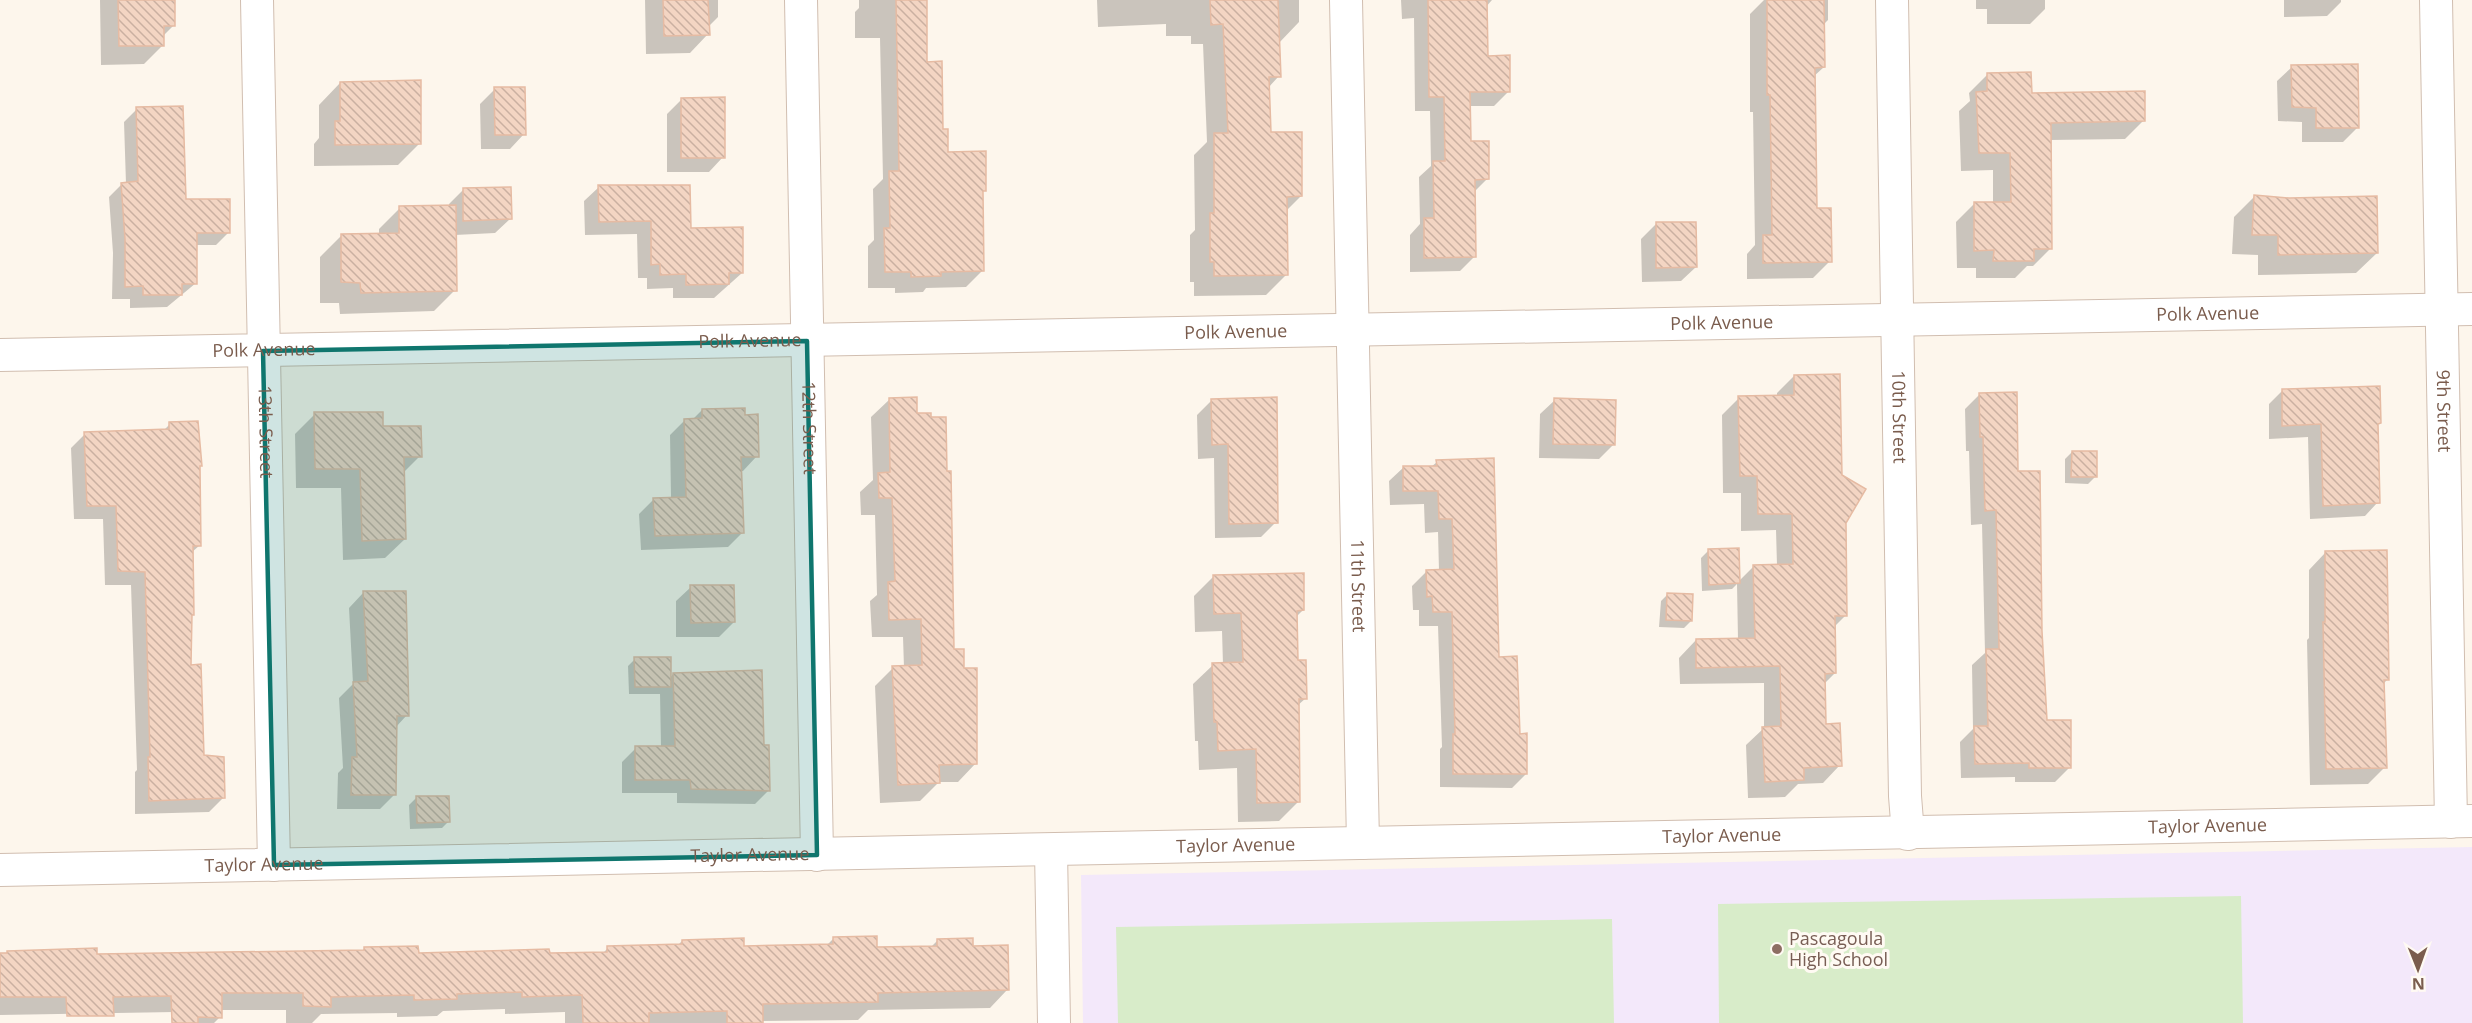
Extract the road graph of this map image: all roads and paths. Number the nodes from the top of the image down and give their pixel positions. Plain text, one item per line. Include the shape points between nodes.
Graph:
1 (257, 0) edge
2 (801, 0) edge
3 (1346, 0) edge
4 (1892, 0) edge
5 (2436, 0) edge
6 (2457, 309) edge
7 (1898, 320) junction
8 (1354, 331) junction
9 (807, 341) junction
10 (263, 351) junction
11 (0, 355) edge
12 (2462, 822) edge
13 (1908, 834) junction
14 (1363, 843) junction
15 (1051, 850) junction
16 (817, 855) junction
17 (274, 865) junction
18 (0, 870) edge
19 (1054, 1023) edge

1 - 10 street, 13th Street
2 - 9 street, 12th Street
3 - 8 street, 11th Street
4 - 7 street, 10th Street
5 - 6 street, 9th Street
6 - 7 street, Polk Avenue
6 - 12 street, 9th Street
7 - 8 street, Polk Avenue
7 - 13 street, 10th Street
8 - 9 street, Polk Avenue
8 - 14 street, 11th Street
9 - 10 street, Polk Avenue
9 - 16 street, 12th Street
10 - 11 street, Polk Avenue
10 - 17 street, 13th Street
12 - 13 street, Taylor Avenue
13 - 14 street, Taylor Avenue
14 - 15 street, Taylor Avenue
15 - 16 street, Taylor Avenue
15 - 19 street
16 - 17 street, Taylor Avenue
17 - 18 street, Taylor Avenue

